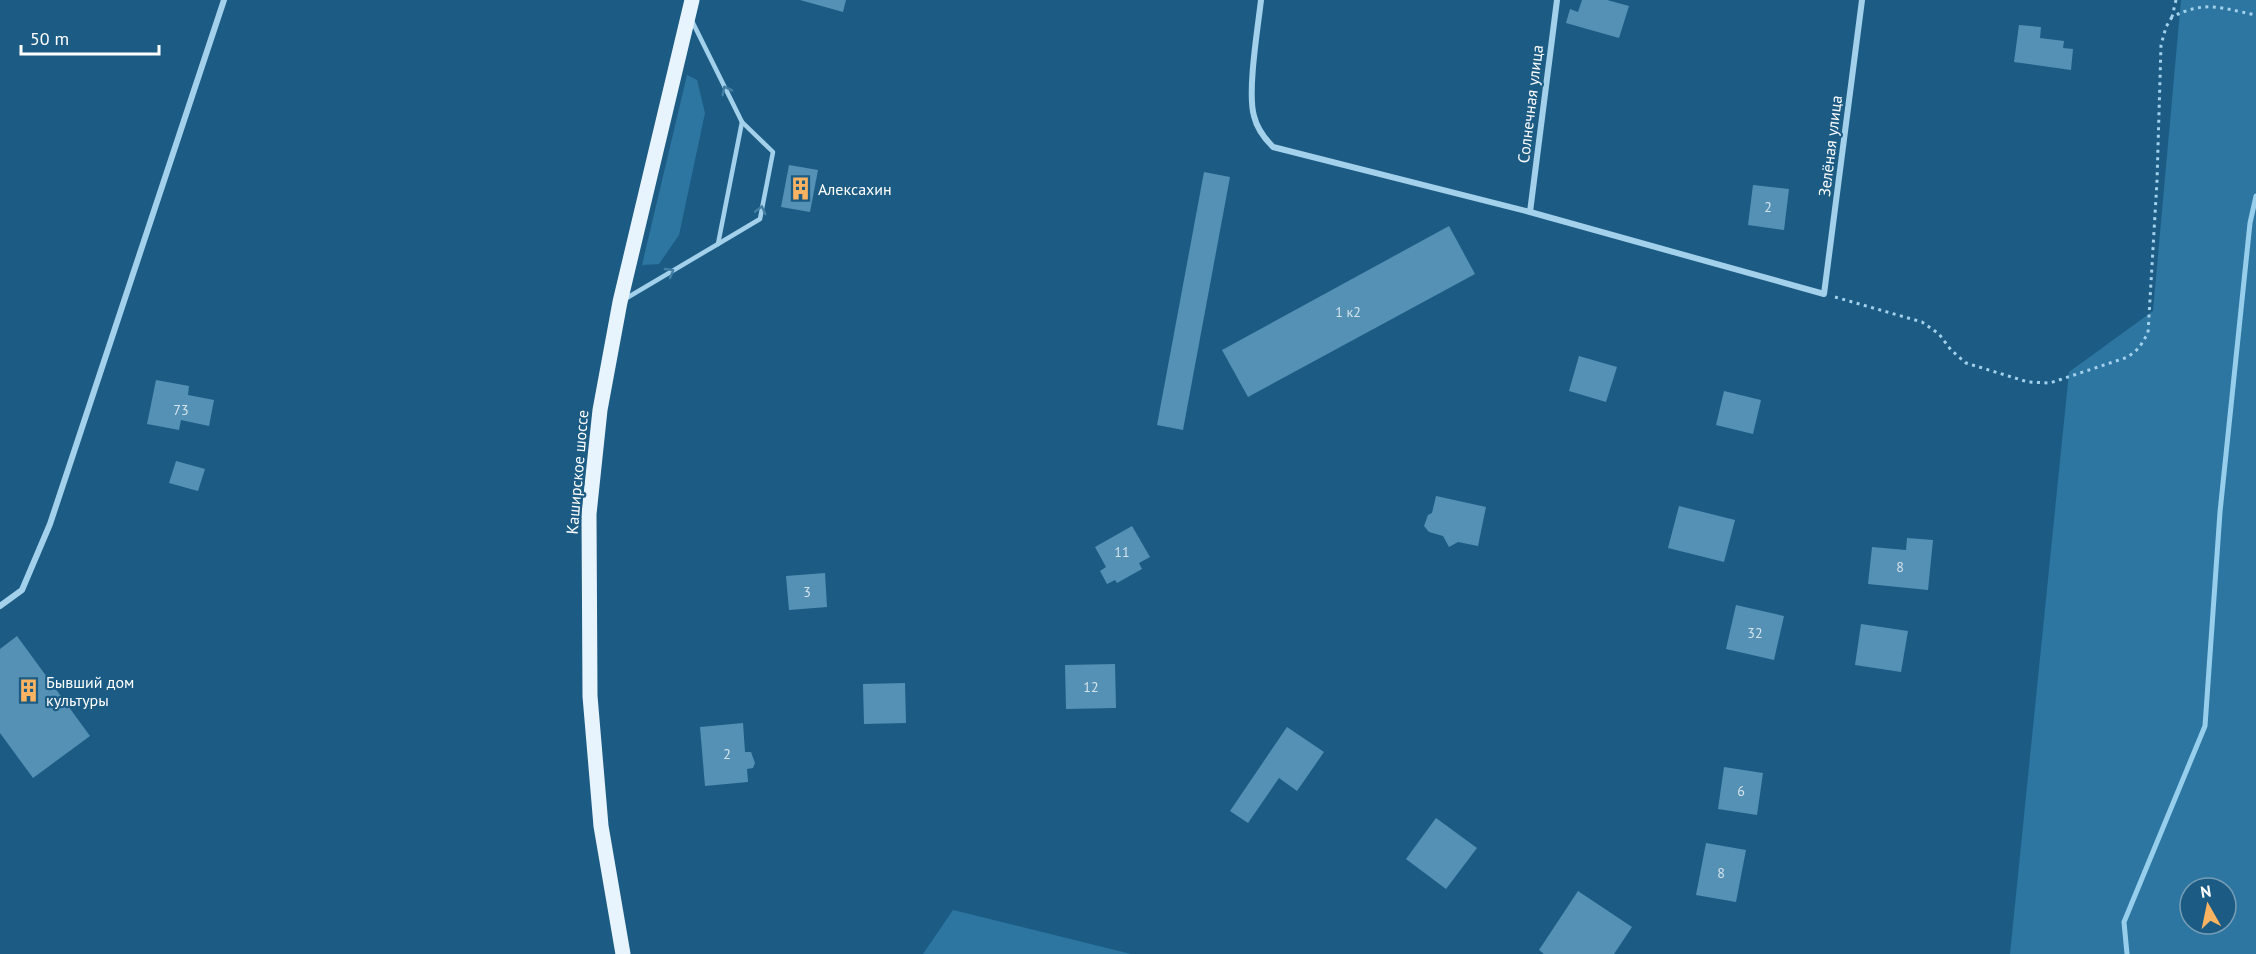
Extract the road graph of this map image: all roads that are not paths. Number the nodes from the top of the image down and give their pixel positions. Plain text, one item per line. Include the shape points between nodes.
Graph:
1 (224, 0) edge
2 (1261, 0) edge
3 (1557, 0) edge
4 (1862, 0) edge
5 (690, 7) edge
6 (742, 122) junction
7 (1530, 212) junction
8 (718, 244) junction
9 (620, 302) junction
10 (0, 606) edge
11 (623, 954) edge

1 - 10 street via 50,524 22,590
2 - 7 street via 1253,115 1273,147
3 - 7 street, Солнечная улица
4 - 7 street, Зелёная улица via 1824,294
6 -> 5 lane
5 - 9 main road, Каширское шоссе
6 - 8 lane
8 -> 6 lane via 760,219 773,152
9 -> 8 lane
9 - 11 main road, Каширское шоссе via 600,410 589,514 588,627 602,826

